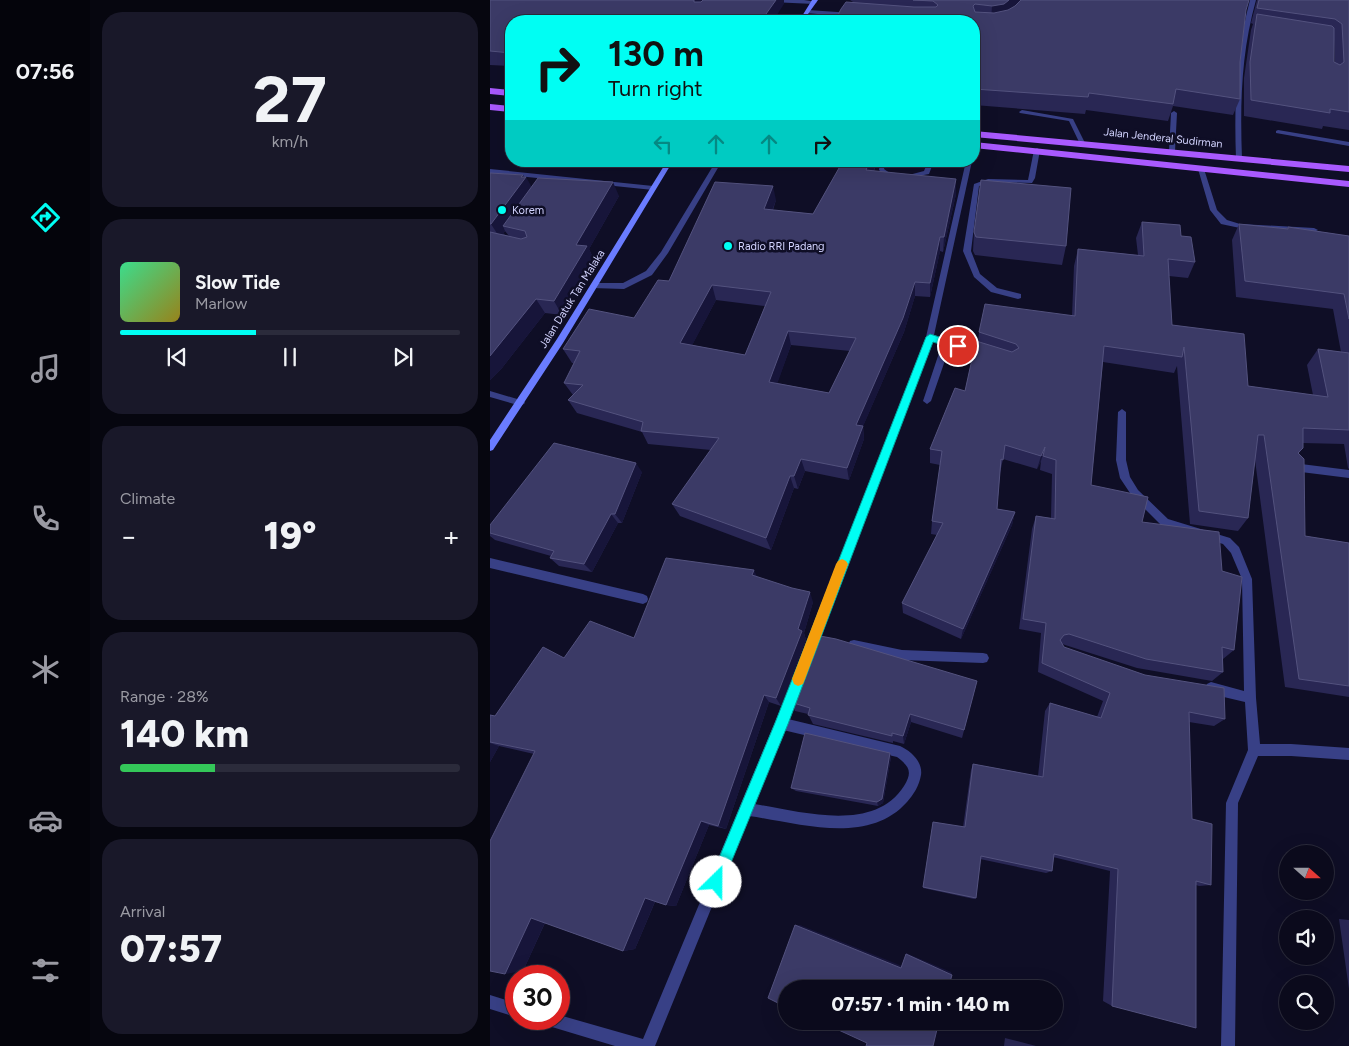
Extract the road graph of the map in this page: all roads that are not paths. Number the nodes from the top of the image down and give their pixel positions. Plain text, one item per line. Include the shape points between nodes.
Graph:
1 (771, 0) edge
2 (1254, 0) edge
3 (815, 1) edge
4 (808, 12) junction
5 (806, 15) edge
6 (856, 15) edge
7 (1245, 26) junction
8 (1254, 27) edge
9 (490, 91) edge
10 (505, 92) edge
11 (490, 107) edge
12 (505, 108) edge
13 (1022, 112) edge
14 (1174, 113) edge
15 (1278, 132) dead end
16 (980, 134) edge
17 (1082, 143) junction
18 (1349, 144) edge
19 (980, 145) edge
20 (1037, 150) junction
21 (1172, 150) junction
22 (1239, 158) junction
23 (666, 167) edge
24 (715, 167) edge
25 (881, 167) edge
26 (928, 167) edge
27 (968, 167) edge
28 (1201, 169) junction
29 (1349, 169) edge
30 (490, 172) edge
31 (550, 177) junction
32 (544, 184) edge
33 (1349, 184) edge
34 (653, 188) junction
35 (1314, 230) edge
36 (595, 286) junction
37 (1018, 296) dead end
38 (930, 337) junction
39 (948, 342) junction
40 (992, 357) edge
41 (490, 394) edge
42 (927, 401) dead end
43 (521, 402) junction
44 (1122, 412) dead end
45 (490, 447) edge
46 (1293, 467) edge
47 (1349, 474) edge
48 (490, 563) edge
49 (643, 599) dead end
50 (843, 643) edge
51 (983, 658) dead end
52 (1196, 686) edge
53 (1250, 698) junction
54 (782, 724) junction
55 (1254, 750) junction
56 (1349, 754) edge
57 (747, 809) junction
58 (490, 1002) edge
59 (505, 1007) edge
60 (570, 1026) edge
61 (641, 1046) edge
62 (648, 1046) edge
63 (1228, 1046) edge

1 - 3 street
2 - 7 street
3 - 4 street
4 - 5 street
4 - 6 street
7 - 8 street
7 - 22 street via 1237,103
9 - 10 main road
11 - 12 main road
13 - 17 street via 1071,120
14 - 21 street
15 - 18 street
16 - 17 main road, Jalan Jenderal Sudirman
17 - 21 main road, Jalan Jenderal Sudirman
19 - 20 main road
20 - 28 main road
20 - 37 street via 1030,182 983,180 976,185 966,252 977,275 994,290
21 - 22 main road, Jalan Jenderal Sudirman
22 - 29 main road, Jalan Jenderal Sudirman
23 - 34 street, Jalan Datuk Tan Malaka
24 - 36 street via 649,273 624,286
25 - 26 street via 889,176 909,176 927,173
27 - 38 street
28 - 33 main road
28 - 35 street via 1214,210 1224,222 1240,226
30 - 31 street
31 - 32 street
31 - 34 street
34 - 36 street, Jalan Datuk Tan Malaka
36 - 43 street, Jalan Datuk Tan Malaka
38 - 39 street
38 - 54 street via 819,638
39 - 40 street
39 - 42 street
41 - 43 street
43 - 45 street, Jalan Datuk Tan Malaka
44 - 53 street via 1121,460 1124,478 1135,493 1165,522 1226,541 1235,550 1247,579
46 - 47 street
48 - 49 street
50 - 51 street via 902,655
52 - 53 street
53 - 55 street
54 - 57 street
54 - 57 street via 900,752 912,760 916,768 912,786 892,808 867,820 838,821
55 - 56 street
55 - 63 street via 1232,803
57 - 62 street
58 - 59 street
60 - 61 street

